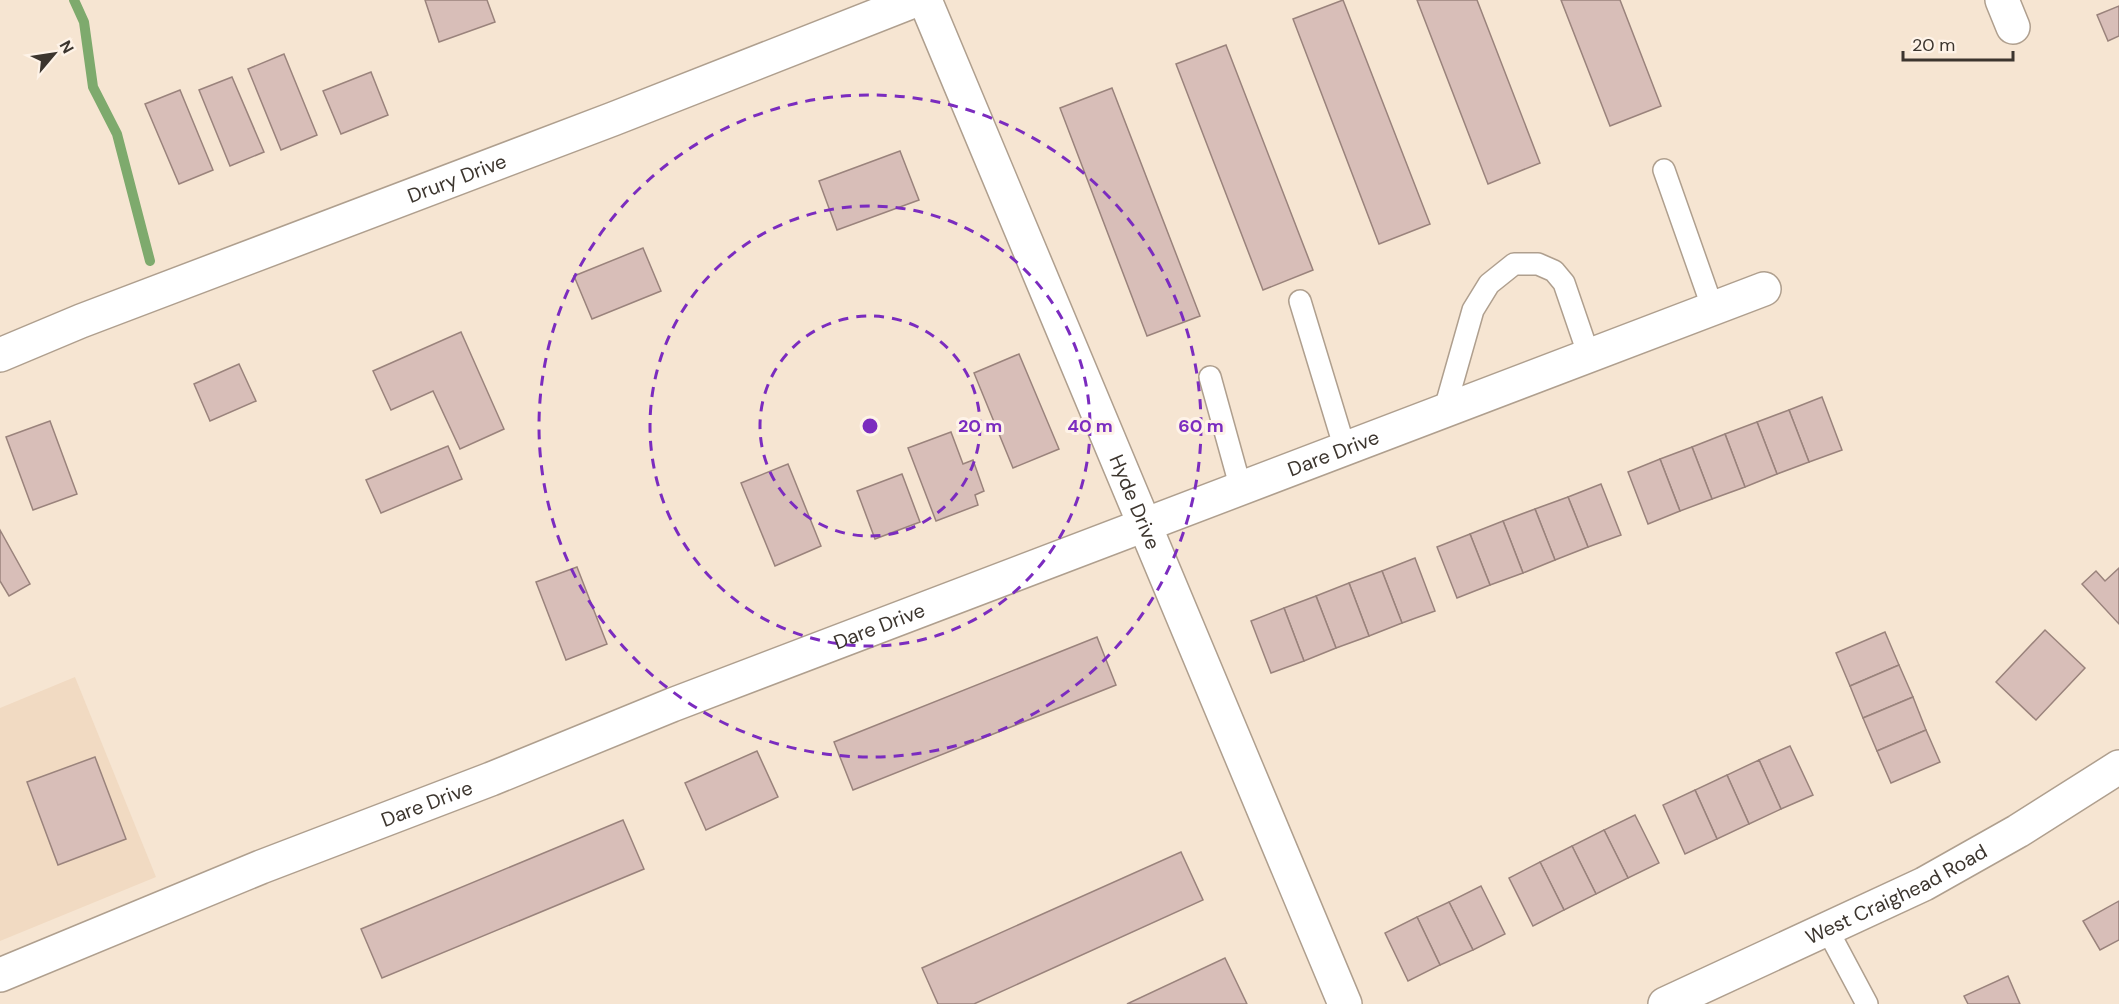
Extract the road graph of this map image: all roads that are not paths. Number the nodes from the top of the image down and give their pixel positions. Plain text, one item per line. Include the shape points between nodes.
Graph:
1 (916, 0) edge
2 (925, 0) edge
3 (1664, 170) dead end
4 (1764, 289) dead end
5 (1300, 301) dead end
6 (1713, 309) junction
7 (0, 355) edge
8 (1589, 356) junction
9 (1210, 377) dead end
10 (1444, 412) junction
11 (1345, 449) junction
12 (1241, 489) junction
13 (1144, 526) junction
14 (2119, 767) edge
15 (1827, 929) junction
16 (0, 975) edge
17 (1345, 1004) edge
18 (1665, 1004) edge
19 (1867, 1004) edge

1 - 7 street, Drury Drive
2 - 13 street, Hyde Drive
3 - 6 lane
4 - 6 street, Dare Drive
5 - 11 lane
6 - 8 street, Dare Drive
8 - 10 street, Dare Drive
8 - 10 lane via 1564,283 1554,271 1538,264 1515,264 1489,284 1473,310
9 - 12 lane
10 - 11 street, Dare Drive
11 - 12 street, Dare Drive
12 - 13 street, Dare Drive
13 - 16 street, Dare Drive via 672,705
13 - 17 street, Hyde Drive
14 - 15 street, West Craighead Road via 1924,884
15 - 18 street, West Craighead Road
15 - 19 lane

